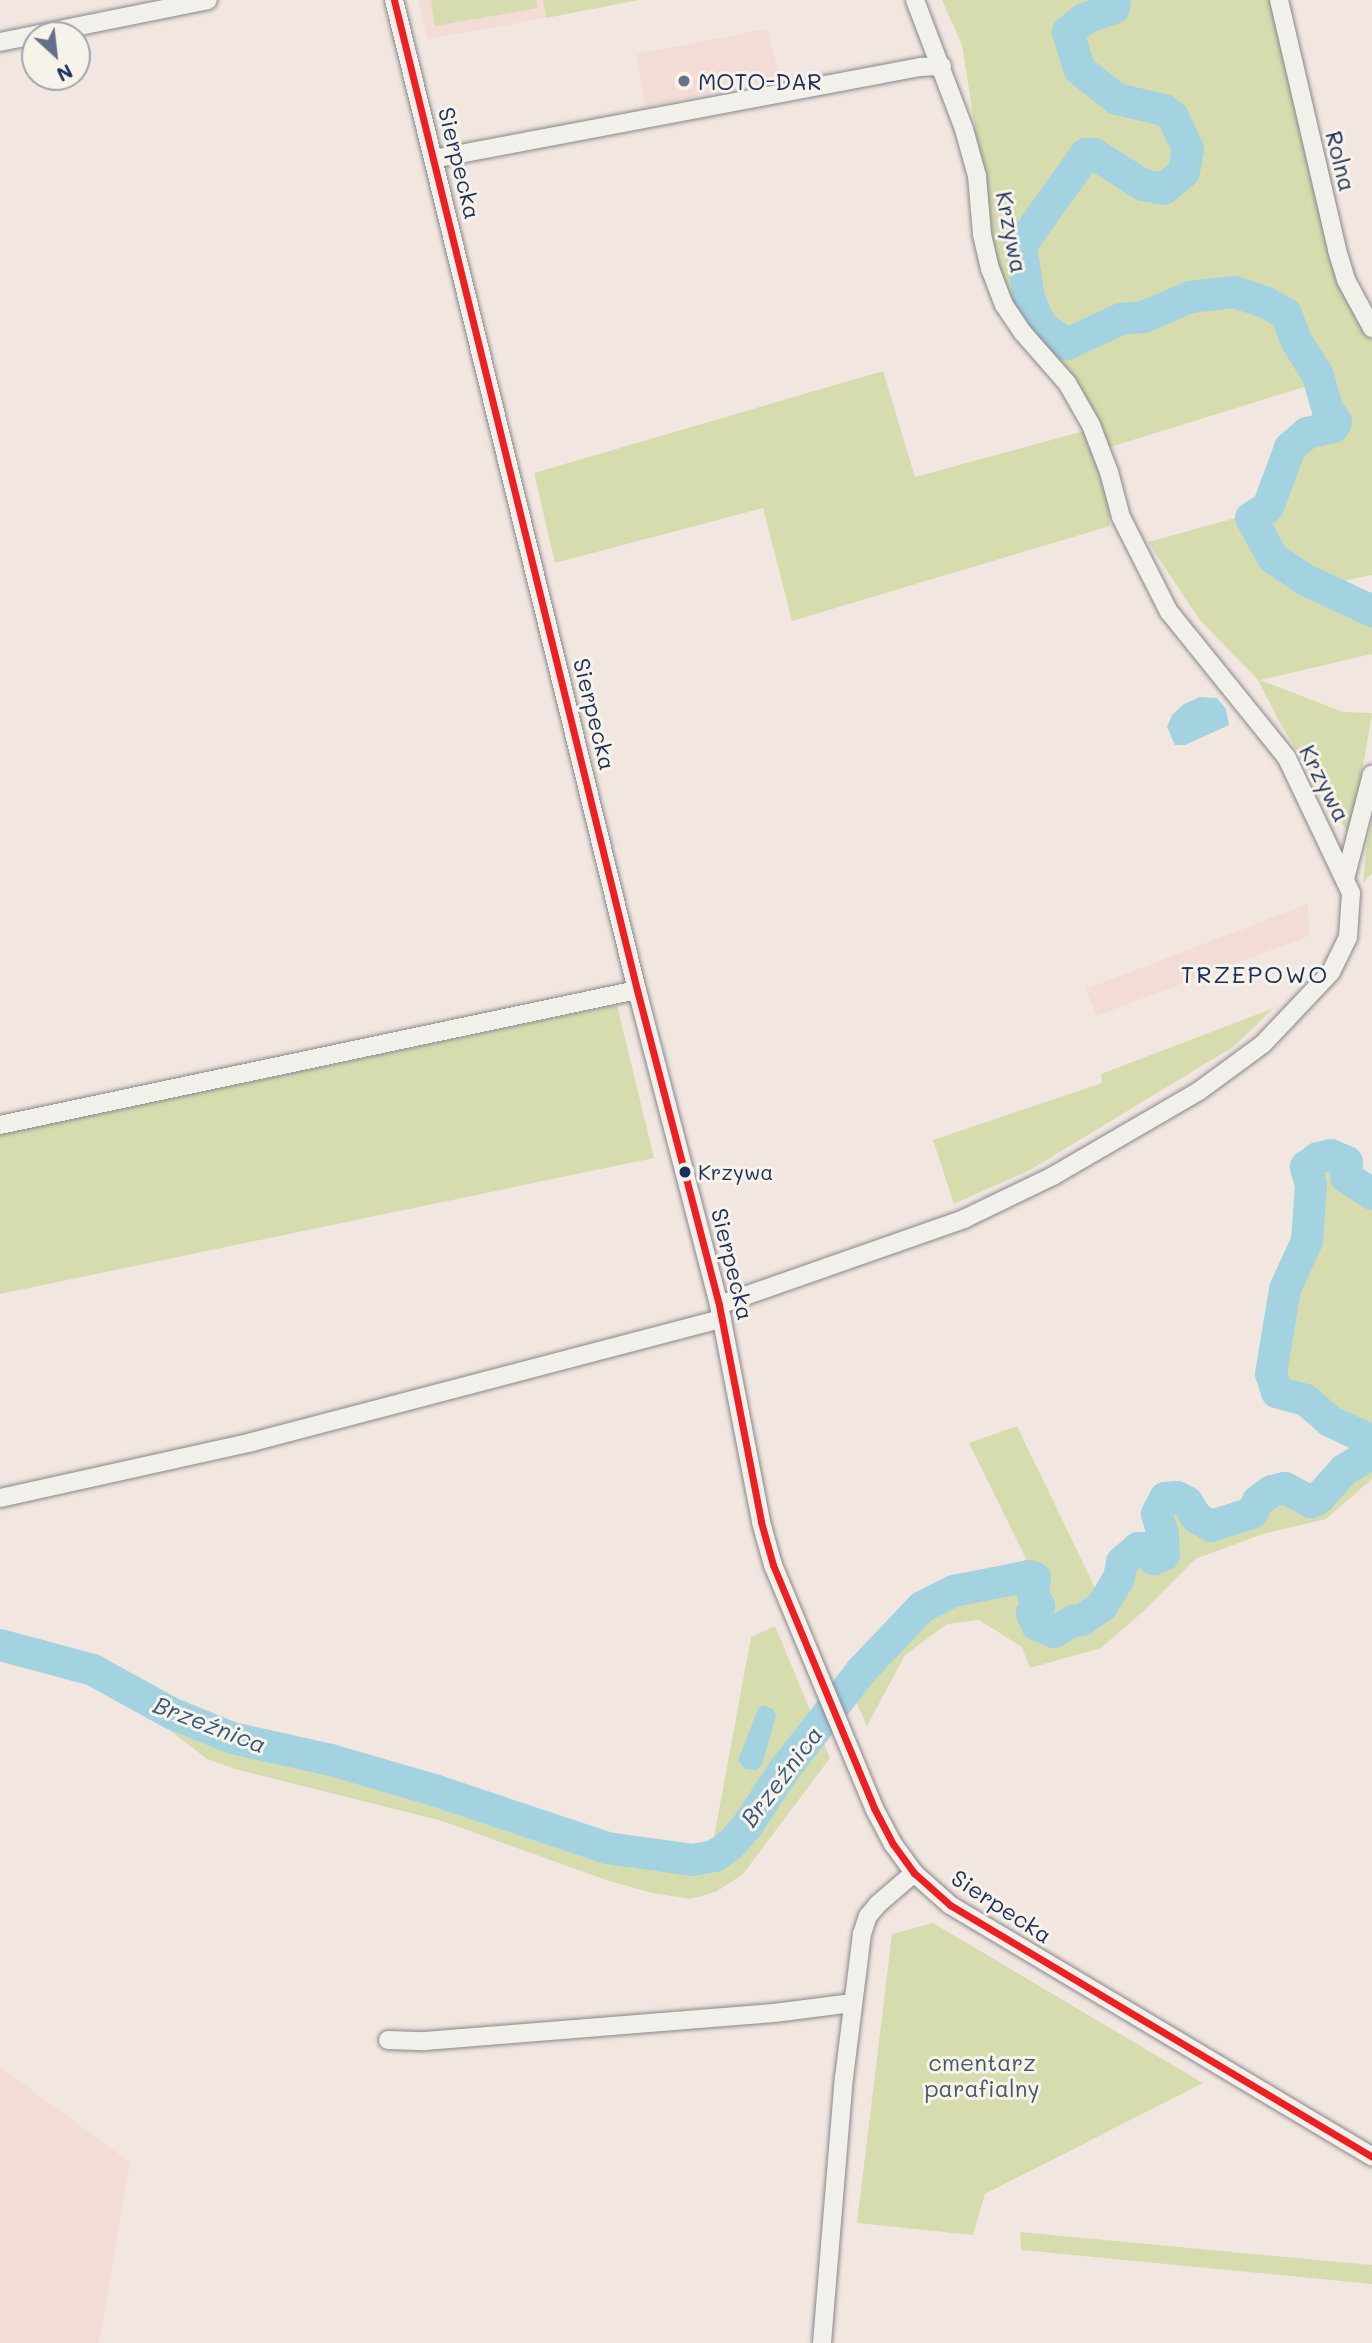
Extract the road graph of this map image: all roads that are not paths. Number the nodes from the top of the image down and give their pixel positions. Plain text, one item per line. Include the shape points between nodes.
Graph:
1 (208, 0) edge
2 (394, 0) edge
3 (915, 0) edge
4 (1279, 0) edge
5 (0, 42) edge
6 (942, 66) junction
7 (433, 159) junction
8 (1372, 328) edge
9 (1372, 774) edge
10 (1345, 879) junction
11 (637, 990) junction
12 (0, 1125) edge
13 (720, 1312) junction
14 (0, 1498) edge
15 (914, 1873) junction
16 (852, 2003) junction
17 (388, 2040) dead end
18 (1372, 2157) edge
19 (822, 2343) edge

1 - 5 street
2 - 7 street, Sierpecka
3 - 6 street, Krzywa
4 - 8 street, Rolna via 1337,250 1346,280
6 - 7 street
6 - 10 street, Krzywa via 977,176 982,234 1004,305 1067,383 1091,425 1121,517 1169,612 1287,758
7 - 11 street, Sierpecka
9 - 10 street
10 - 13 street, Krzywa via 1351,893 1348,937 1331,972 1263,1044 1199,1091 1053,1177 964,1219
11 - 12 street
11 - 13 street, Sierpecka
13 - 14 street, Krzywa via 252,1443
13 - 15 street, Sierpecka via 761,1522 774,1565 853,1758 893,1844
15 - 16 street via 868,1916
15 - 18 street, Sierpecka via 976,1922
16 - 17 street via 746,2016
16 - 19 street

